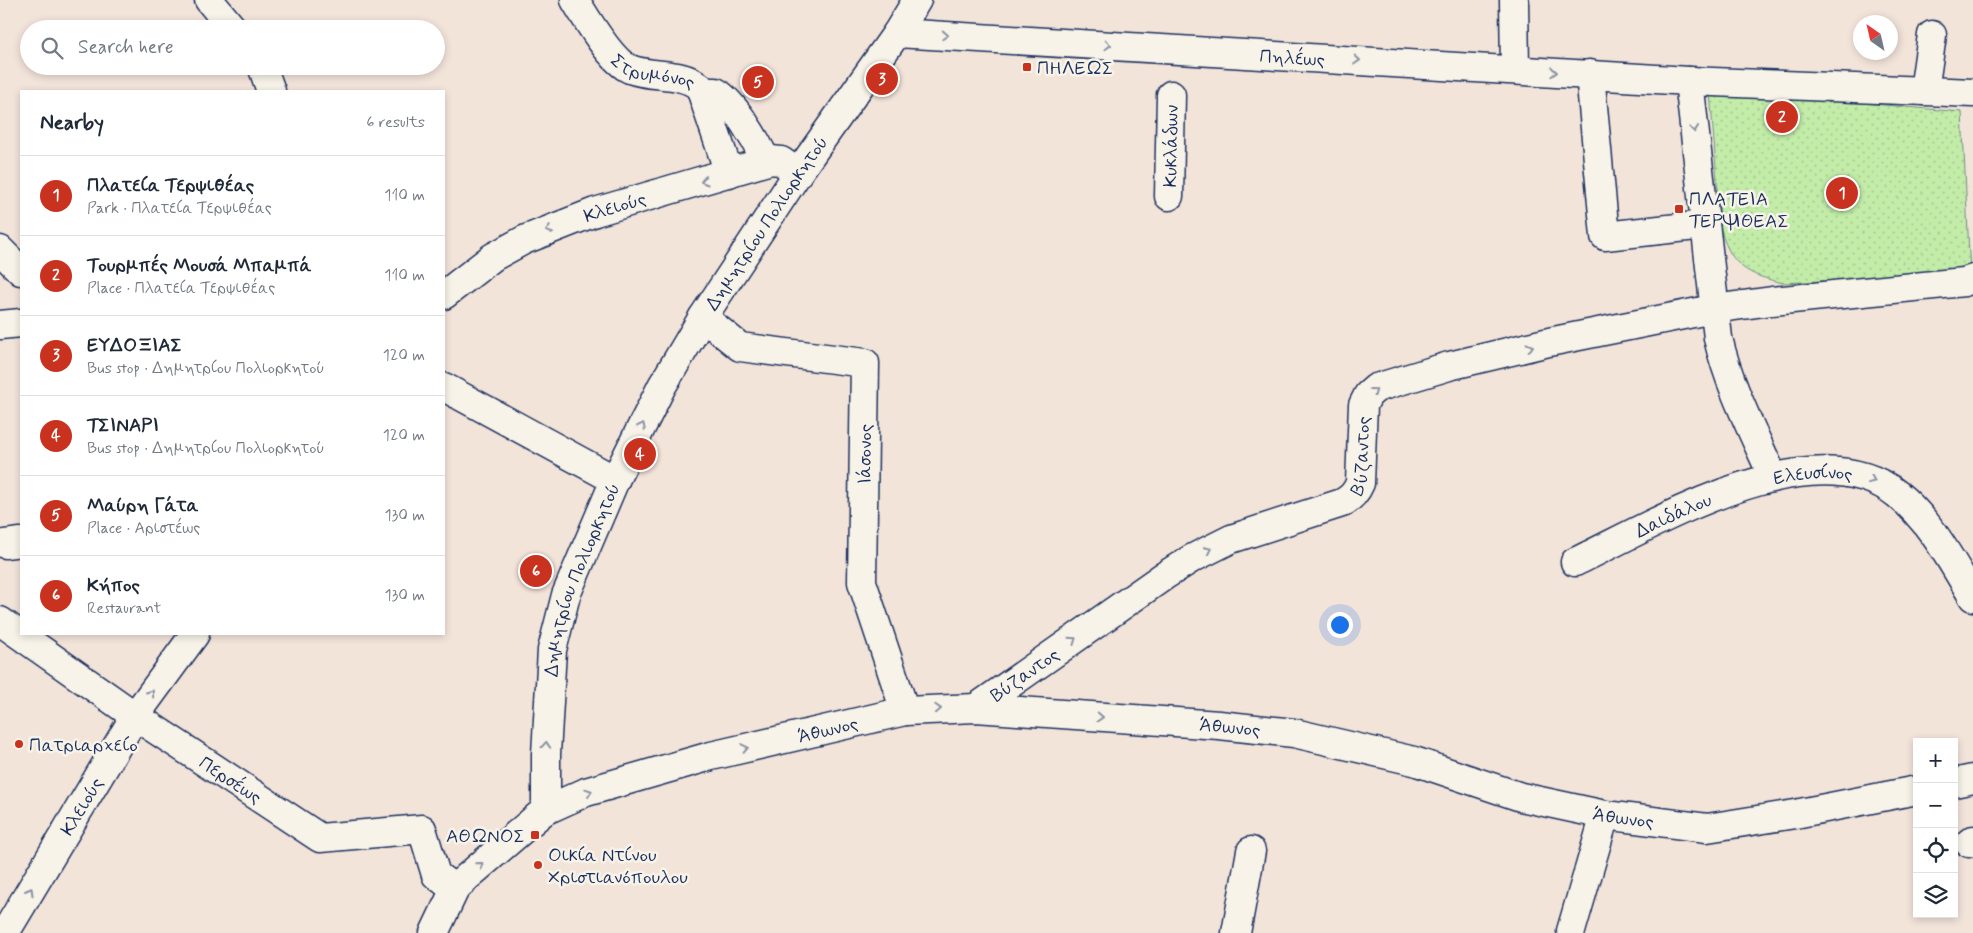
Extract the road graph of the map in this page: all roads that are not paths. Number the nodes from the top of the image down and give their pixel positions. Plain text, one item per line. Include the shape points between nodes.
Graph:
1 (575, 0) edge
2 (917, 0) edge
3 (1514, 0) edge
4 (212, 1) edge
5 (226, 20) edge
6 (897, 32) junction
7 (1932, 35) dead end
8 (1515, 70) junction
9 (1590, 74) junction
10 (265, 75) edge
11 (1689, 81) junction
12 (271, 90) edge
13 (1924, 91) junction
14 (703, 92) junction
15 (1973, 93) edge
16 (1171, 95) dead end
17 (766, 161) junction
18 (798, 172) junction
19 (729, 173) junction
20 (1170, 196) dead end
21 (1705, 224) junction
22 (0, 250) edge
23 (20, 271) edge
24 (1973, 279) edge
25 (445, 294) edge
26 (1713, 309) junction
27 (703, 317) junction
28 (20, 323) edge
29 (0, 325) edge
30 (445, 388) edge
31 (1773, 477) junction
32 (616, 480) junction
33 (1575, 562) dead end
34 (1973, 598) edge
35 (0, 621) edge
36 (194, 635) edge
37 (976, 708) junction
38 (905, 711) junction
39 (135, 716) junction
40 (1973, 780) edge
41 (1958, 782) edge
42 (1913, 791) edge
43 (544, 811) junction
44 (1605, 815) junction
45 (1251, 851) dead end
46 (455, 889) junction
47 (1571, 931) dead end
48 (5, 933) edge
49 (434, 933) edge
50 (1236, 933) edge

1 - 14 street, Στρυμόνος via 597,34 624,66 686,79 696,83
2 - 6 street, Δημητρίου Πολιορκητού
3 - 8 street
4 - 5 street
6 -> 8 street, Πηλέως
6 - 18 street, Δημητρίου Πολιορκητού
7 - 13 street
8 -> 9 street, Πηλέως
9 - 11 street, Πηλέως
9 - 21 street via 1605,236
10 - 12 street
11 - 13 street, Πηλέως
11 -> 21 street, Ελευσίνος
13 - 15 street, Πηλέως
14 - 17 street via 712,91 720,95 751,134
14 - 19 street, Στρυμόνος
16 - 20 street, Κυκλάδων
17 - 18 street via 781,161
17 - 19 street, Κλειούς
18 - 27 street, Δημητρίου Πολιορκητού
19 -> 25 street, Κλειούς via 595,212 524,240 493,257
21 - 26 street, Ελευσίνος
22 - 23 street
24 - 26 street, Βύζαντος
26 - 31 street, Ελευσίνος via 1721,353
37 -> 26 street, Βύζαντος via 1191,559 1248,533 1350,498 1360,483 1363,405 1376,388 1540,344
32 -> 27 street, Δημητρίου Πολιορκητού via 662,386
27 - 38 street, Ιάσονος via 740,346 865,363 862,582
28 - 29 street
30 - 32 street
31 - 33 street, Δαιδάλου via 1720,493
31 -> 34 street, Ελευσίνος via 1835,470 1879,482 1917,512 1950,558
43 -> 32 street, Δημητρίου Πολιορκητού via 552,650 566,594
35 - 39 street, Περσέως
39 -> 36 street, Κλειούς
38 -> 37 street, Άθωνος
37 -> 44 street, Άθωνος via 1219,724 1294,733 1414,761 1521,797
43 -> 38 street, Άθωνος via 586,792 664,768
39 - 46 street, Περσέως via 320,838 422,829 436,875
48 -> 39 street, Κλειούς
40 - 41 street
42 - 44 street, Άθωνος via 1707,828
46 -> 43 street
44 - 47 street
45 - 50 street
46 - 49 street

